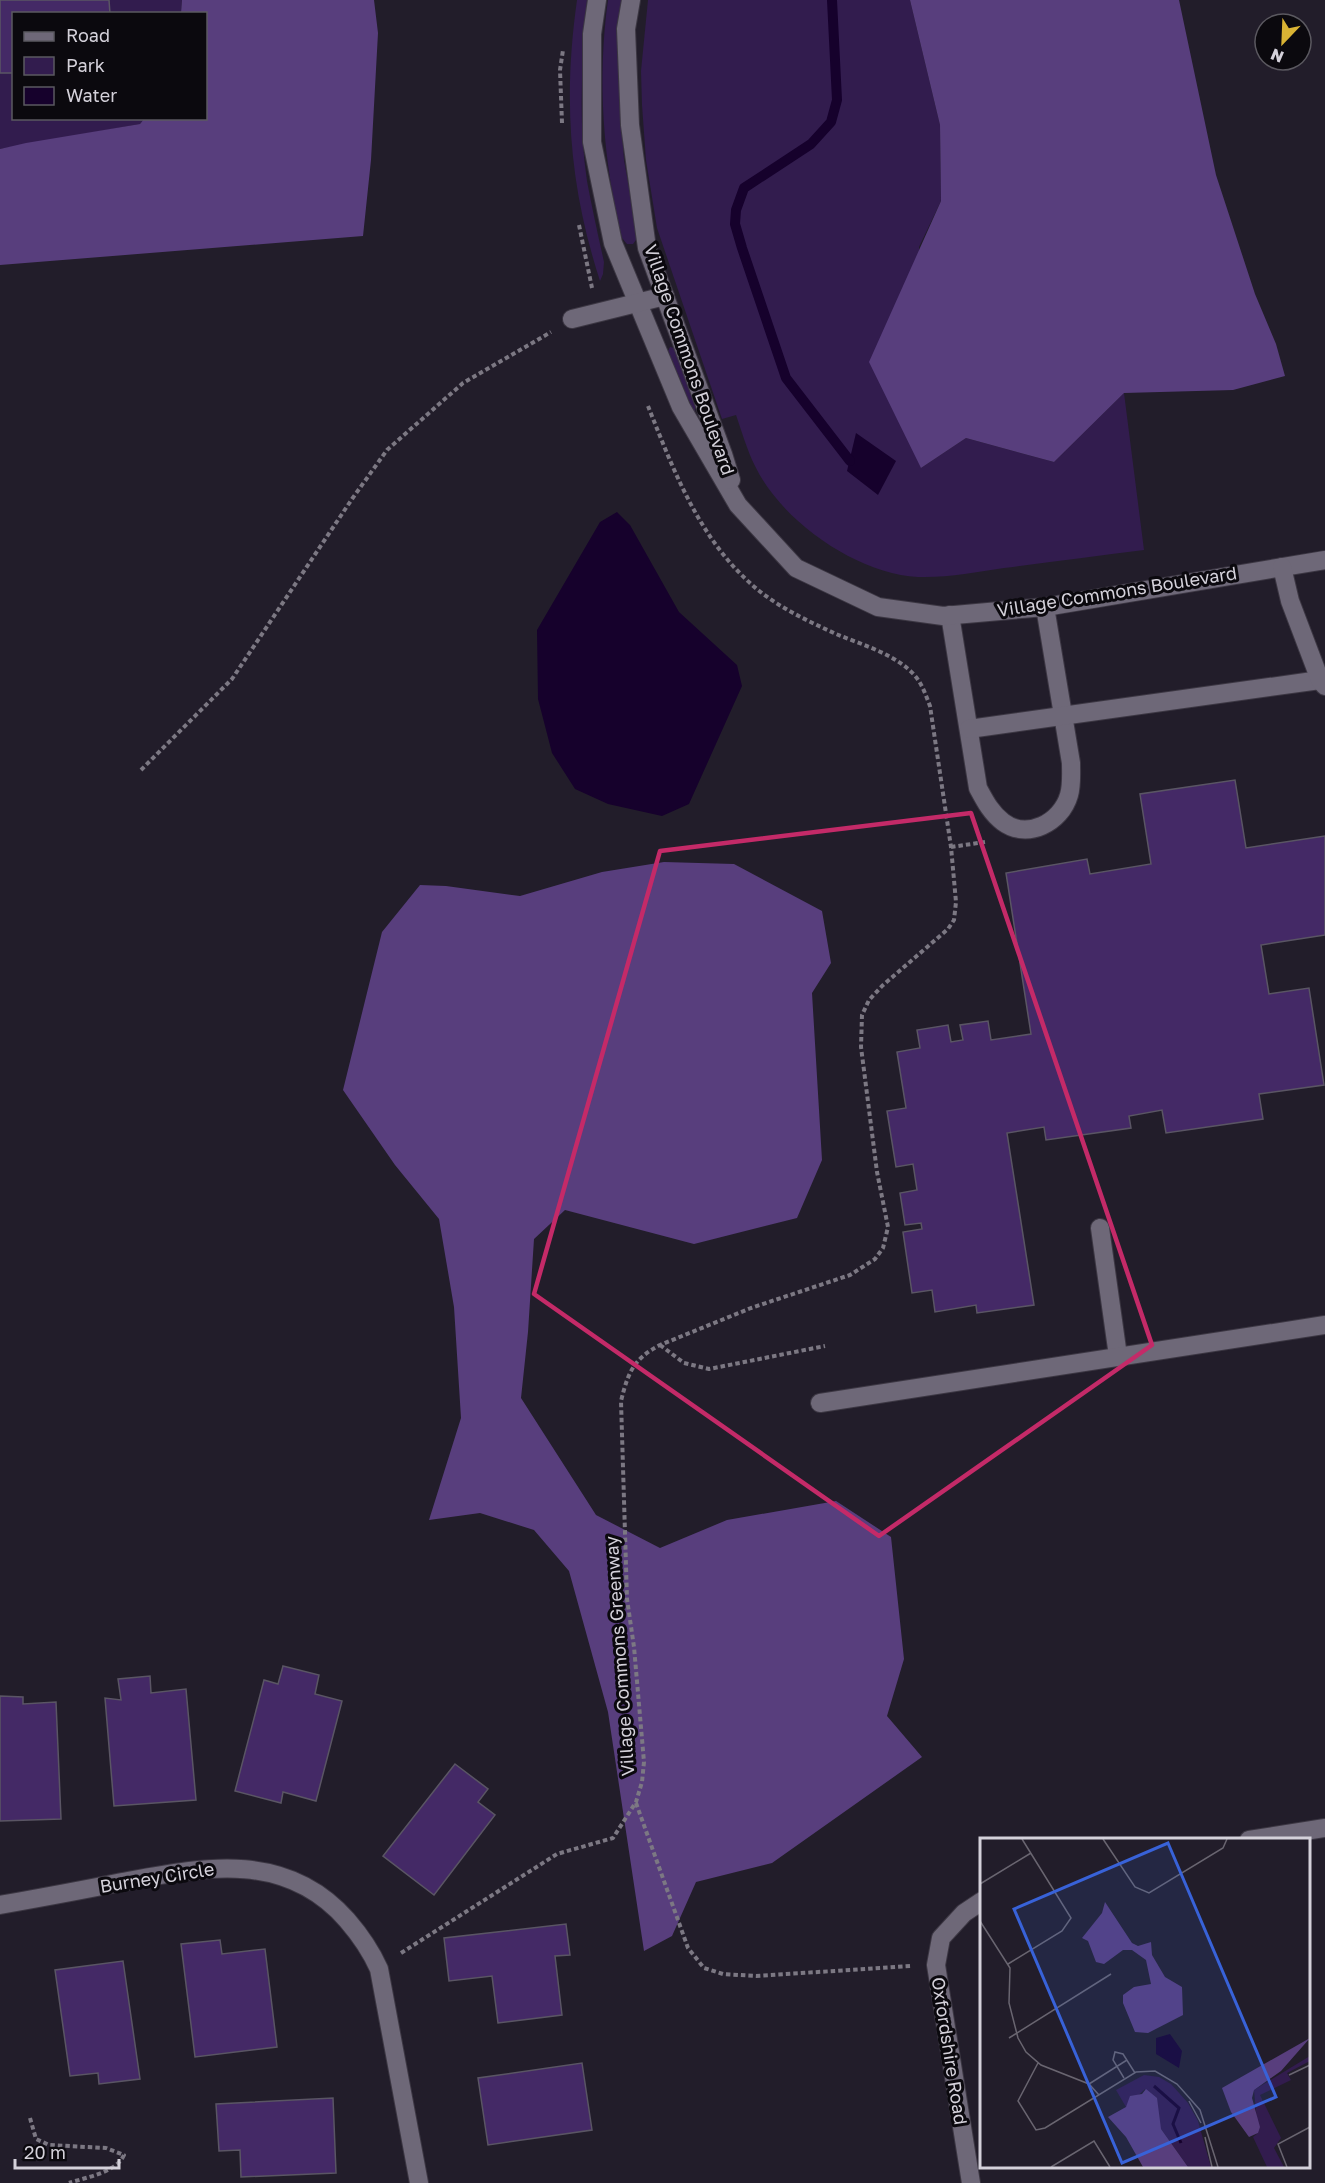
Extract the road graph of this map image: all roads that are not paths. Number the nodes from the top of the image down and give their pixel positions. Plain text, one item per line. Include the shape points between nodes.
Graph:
1 (597, 0) edge
2 (631, 0) edge
3 (665, 296) junction
4 (638, 303) junction
5 (572, 319) road end
6 (738, 505) junction
7 (1325, 560) edge
8 (1282, 567) junction
9 (1045, 607) junction
10 (950, 615) junction
11 (1323, 683) edge
12 (1063, 715) junction
13 (969, 729) junction
14 (1100, 1228) dead end
15 (1325, 1325) edge
16 (1118, 1356) junction
17 (819, 1403) dead end
18 (1325, 1828) edge
19 (1256, 1838) edge
20 (980, 1902) edge
21 (0, 1905) edge
22 (419, 2183) edge
23 (971, 2183) edge

1 - 4 street, Village Commons Boulevard via 592,34 592,142 613,243
2 - 3 street, Village Commons Boulevard via 626,28 630,125 647,248
3 - 4 street
3 - 6 street, Village Commons Boulevard
4 - 5 street
4 - 6 street, Village Commons Boulevard via 681,407
6 - 10 street, Village Commons Boulevard via 796,568 878,607
7 - 8 street, Village Commons Boulevard
8 - 9 street, Village Commons Boulevard
8 - 11 street via 1290,601
9 - 10 street, Village Commons Boulevard
9 - 12 street
10 - 13 street
11 - 12 street
12 - 13 street
12 - 13 street via 1071,763 1069,796 1049,823 1035,829 1019,829 1004,823 990,810 978,789
14 - 16 street
15 - 16 street
16 - 17 street
18 - 19 street
20 - 23 street, Oxfordshire Road via 941,1938 936,1965
21 - 22 street, Burney Circle via 189,1869 228,1868 291,1878 329,1902 355,1929 379,1970

